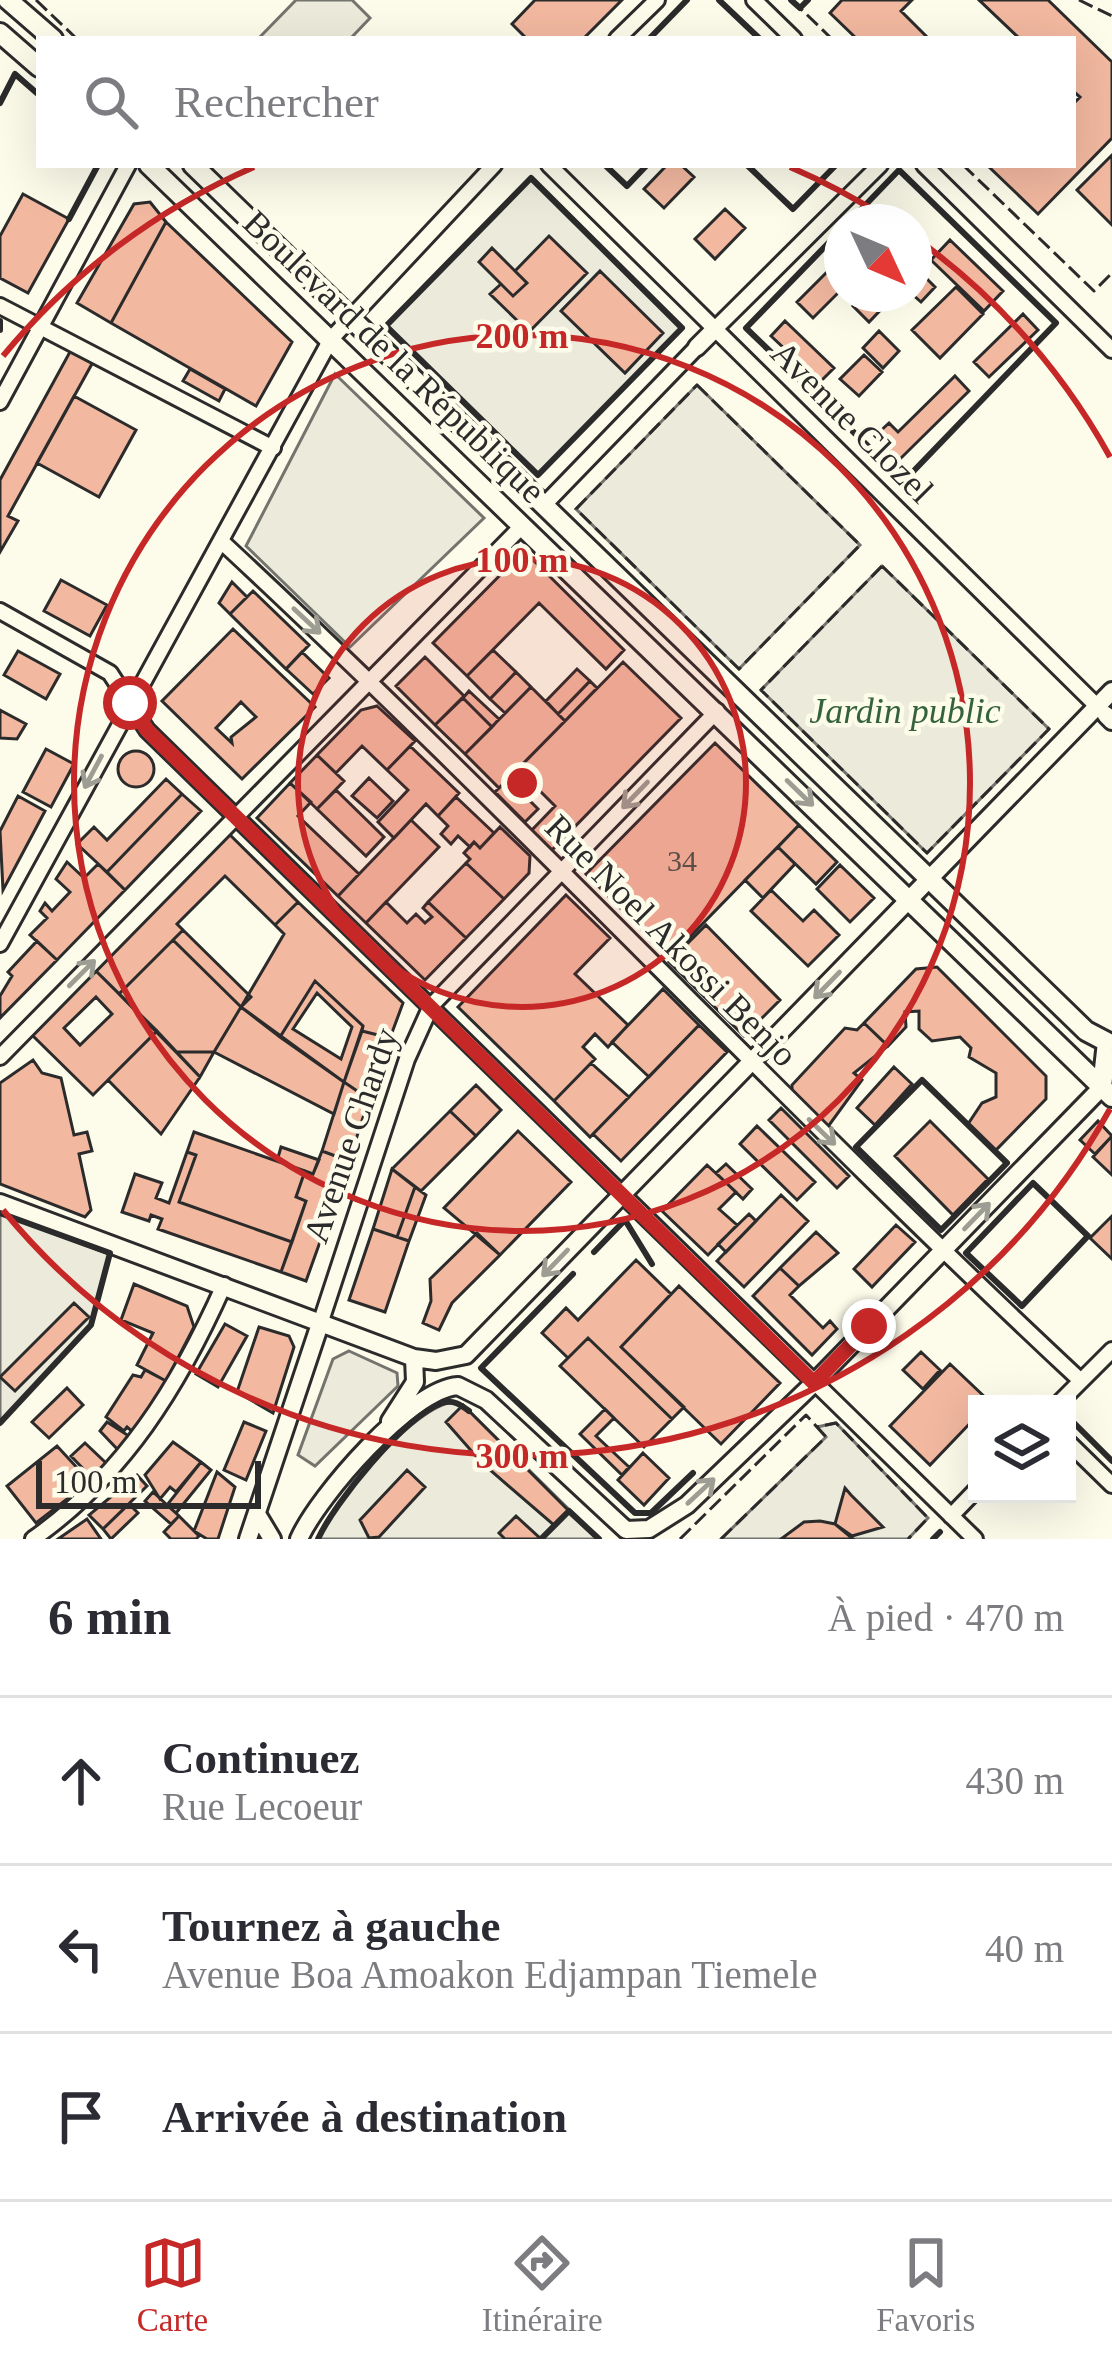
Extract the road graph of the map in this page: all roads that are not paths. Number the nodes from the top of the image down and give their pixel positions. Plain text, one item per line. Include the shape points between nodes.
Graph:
1 (8, 0) edge
2 (657, 0) edge
3 (754, 0) edge
4 (0, 33) edge
5 (49, 36) edge
6 (619, 36) edge
7 (791, 36) edge
8 (36, 64) edge
9 (126, 168) edge
10 (152, 168) edge
11 (196, 168) edge
12 (491, 168) edge
13 (552, 168) edge
14 (877, 168) edge
15 (927, 168) edge
16 (0, 306) edge
17 (350, 317) junction
18 (40, 328) junction
19 (716, 328) junction
20 (332, 339) junction
21 (698, 347) joint
22 (1112, 350) edge
23 (0, 402) edge
24 (273, 448) junction
25 (543, 506) junction
26 (523, 525) junction
27 (221, 541) junction
28 (0, 611) edge
29 (370, 679) junction
30 (1112, 691) edge
31 (130, 703) junction
32 (717, 712) junction
33 (1105, 714) edge
34 (237, 818) junction
35 (562, 871) junction
36 (929, 880) junction
37 (909, 901) junction
38 (7, 916) edge
39 (0, 944) edge
40 (431, 1006) junction
41 (1109, 1041) edge
42 (0, 1057) edge
43 (751, 1064) junction
44 (1109, 1088) edge
45 (622, 1192) junction
46 (0, 1203) edge
47 (945, 1250) junction
48 (224, 1285) junction
49 (321, 1322) junction
50 (1112, 1350) edge
51 (466, 1355) junction
52 (414, 1358) junction
53 (1081, 1381) junction
54 (814, 1383) junction
55 (1067, 1395) edge
56 (486, 1400) junction
57 (368, 1450) junction
58 (1076, 1450) edge
59 (1112, 1485) edge
60 (968, 1498) edge
61 (256, 1514) junction
62 (951, 1516) junction
63 (298, 1537) edge
64 (33, 1539) edge
65 (248, 1539) edge
66 (272, 1539) edge
67 (975, 1539) edge

1 - 5 main road
2 - 6 street
3 - 7 street
4 - 8 main road
9 - 18 street
10 - 20 main road, Boulevard de la République
11 - 17 main road, Boulevard de la République
12 - 17 street
13 - 19 street, Avenue Clozel
14 - 19 street
15 - 22 street
16 - 18 street
17 - 20 street
17 - 25 main road, Boulevard de la République
18 - 23 street
18 - 24 street
19 - 21 street
19 - 33 street, Avenue Clozel
20 - 24 street
20 - 26 main road, Boulevard de la République
21 - 25 street
24 - 27 street
25 - 26 street
25 - 36 main road, Boulevard de la République
26 - 29 street
26 - 32 main road, Boulevard de la République
27 -> 29 street, Rue Noel Akossi Benjo
27 - 31 street
28 - 31 street via 110,673
29 - 34 street
29 - 35 street, Rue Noel Akossi Benjo
30 - 33 street
31 - 34 street
31 -> 38 street
32 -> 35 street, Avenue Chardy
32 -> 37 main road, Boulevard de la République
33 - 36 street
34 - 40 street
42 -> 34 street
35 - 40 street, Avenue Chardy
35 - 43 street, Rue Noel Akossi Benjo
36 - 37 street
36 - 41 main road, Boulevard de la République via 1086,1031
37 -> 43 street
37 - 44 main road, Boulevard de la République
38 - 39 street
40 - 45 street
40 - 49 street, Avenue Chardy via 406,1059
41 - 44 main road
43 - 45 street
43 -> 47 street, Rue Noel Akossi Benjo
47 -> 44 street
45 -> 51 street
45 - 54 street
46 - 48 street
47 - 53 street, Rue Noel Akossi Benjo
47 - 54 street
48 - 49 street
48 - 64 street via 164,1406 89,1493
49 - 52 street
49 - 61 street, Avenue Chardy
50 - 53 street
51 - 52 street
51 - 56 street via 467,1374
52 - 57 street via 415,1382
53 - 55 street
56 -> 54 street via 612,1519 640,1530 677,1514
54 - 62 street
56 - 57 street via 445,1387
57 - 63 street via 332,1485
58 - 59 street
60 - 62 street
61 - 65 street, Avenue Chardy
61 - 66 street
62 - 67 street

